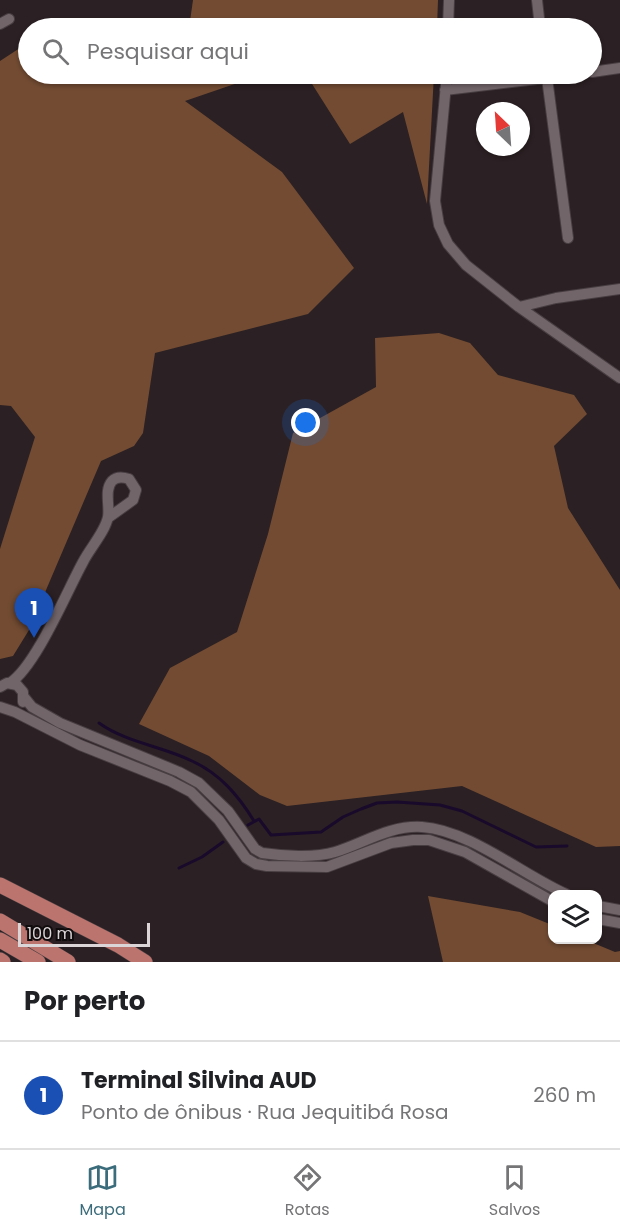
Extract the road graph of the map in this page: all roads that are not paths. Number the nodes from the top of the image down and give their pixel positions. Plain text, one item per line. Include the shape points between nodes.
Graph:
1 (449, 0) edge
2 (537, 0) edge
3 (448, 18) edge
4 (539, 18) edge
5 (620, 69) edge
6 (602, 71) edge
7 (446, 84) edge
8 (496, 84) edge
9 (548, 84) edge
10 (445, 90) junction
11 (568, 238) dead end
12 (620, 289) edge
13 (519, 307) junction
14 (620, 378) edge
15 (108, 518) dead end
16 (12, 683) edge
17 (24, 697) junction
18 (0, 707) edge
19 (11, 711) junction
20 (0, 885) edge
21 (559, 890) edge
22 (548, 899) edge
23 (602, 907) edge
24 (620, 910) edge
25 (602, 920) edge
26 (0, 921) edge
27 (620, 923) edge
28 (0, 940) edge
29 (38, 962) edge
30 (68, 962) edge
31 (146, 962) edge

1 - 3 street
2 - 4 street
5 - 6 street
7 - 10 street
8 - 10 street
9 - 11 street
10 - 13 street via 435,201 439,225 448,244 466,265
12 - 13 street
13 - 14 street
15 - 16 street via 42,641
16 - 17 street
17 - 19 street via 20,706
17 - 21 street via 32,707 60,723 199,783 219,800 262,853 328,854 390,830 429,828 464,839
18 - 19 street
19 - 22 street via 191,792 215,814 246,858 256,864 327,867 391,843 429,840 465,852
20 - 31 highway
23 - 24 street
25 - 27 street
26 - 30 highway
28 - 29 highway

